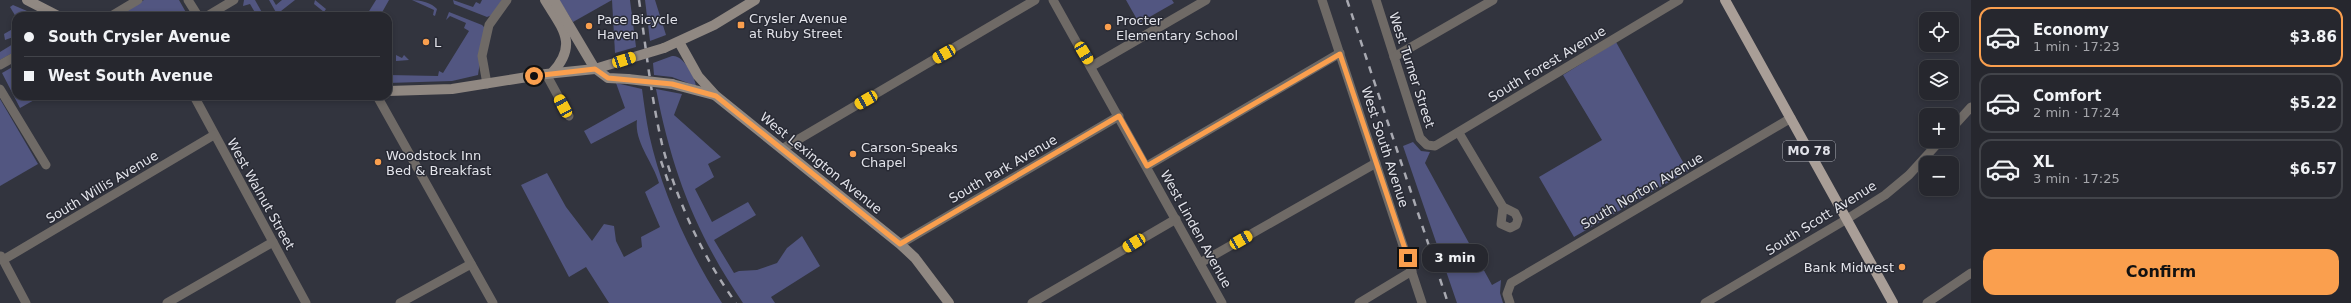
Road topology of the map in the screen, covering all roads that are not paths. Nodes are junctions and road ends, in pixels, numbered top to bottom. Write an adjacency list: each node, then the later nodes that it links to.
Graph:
1 (27, 0): 18 (street)
2 (138, 0): 19 (street)
3 (188, 0): 20 (street)
4 (234, 0): 21 (street)
5 (507, 0): 31 (street)
6 (545, 0): 22 (street)
7 (554, 0): 29 (street)
8 (755, 0): 17 (street)
9 (1035, 0): 46 (street)
10 (1053, 0): 28 (street, West Linden Avenue)
11 (1206, 0): 28 (street)
12 (1322, 0): 24 (street, West South Avenue)
13 (1376, 0): 25 (street, West Turner Street)
14 (1493, 0): 25 (street)
15 (1679, 0): 42 (street, South Forest Avenue)
16 (1725, 0): 40 (main road, MO 78)
17 (742, 3): 23 (street)
18 (50, 12)
19 (118, 12)
20 (196, 12)
21 (214, 12)
22 (566, 37): 29 (street); 30 (street)
23 (679, 42): 29 (street, bridge); 34 (street, West Lexington Avenue)
24 (1340, 54): 47 (street, West South Avenue); 49 (street)
25 (1394, 57): 44 (street, West Turner Street)
26 (12, 58): 27 (street)
27 (0, 66)
28 (1092, 66): 39 (street, West Linden Avenue)
29 (595, 69): 30 (street); 34 (street, bridge)
30 (549, 73): 31 (street); 38 (street)
31 (487, 84): 33 (street)
32 (0, 89): 48 (street)
33 (392, 91)
34 (716, 96): 46 (street, West Lexington Avenue)
35 (196, 100): 43 (street, West Walnut Street)
36 (379, 100): 57 (street)
37 (1971, 107): 41 (street)
38 (569, 116)
39 (1119, 116): 49 (street, West Linden Avenue); 54 (street, South Park Avenue)
40 (1791, 118): 52 (main road, MO 78); 70 (street, South Norton Avenue)
41 (1959, 120)
42 (1459, 133): 44 (street, South Forest Avenue); 50 (street)
43 (214, 135): 53 (street, West Walnut Street); 55 (street, South Willis Avenue)
44 (1427, 145)
45 (1934, 148): 52 (street, South Scott Avenue)
46 (782, 149): 54 (street, West Lexington Avenue)
47 (1376, 163): 56 (street); 58 (street, West South Avenue)
48 (46, 165)
49 (1147, 166): 51 (street, West Linden Avenue)
50 (1503, 207)
51 (1176, 219): 56 (street, West Linden Avenue); 66 (street)
52 (1848, 219): 71 (street, South Scott Avenue); 72 (main road, MO 78)
53 (273, 242): 61 (street); 62 (street, West Walnut Street)
54 (900, 244): 65 (street, West Lexington Avenue)
55 (1, 258): 60 (street)
56 (1200, 263): 67 (street, West Linden Avenue)
57 (471, 264): 63 (street); 64 (street)
58 (1412, 271): 68 (street); 69 (street, West South Avenue)
59 (1971, 273): 73 (street)
60 (26, 303)
61 (167, 303)
62 (306, 303)
63 (400, 303)
64 (493, 303)
65 (949, 303)
66 (1032, 303)
67 (1222, 303)
68 (1359, 303)
69 (1422, 303)
70 (1510, 303)
71 (1705, 303)
72 (1893, 303)
73 (1927, 303)

